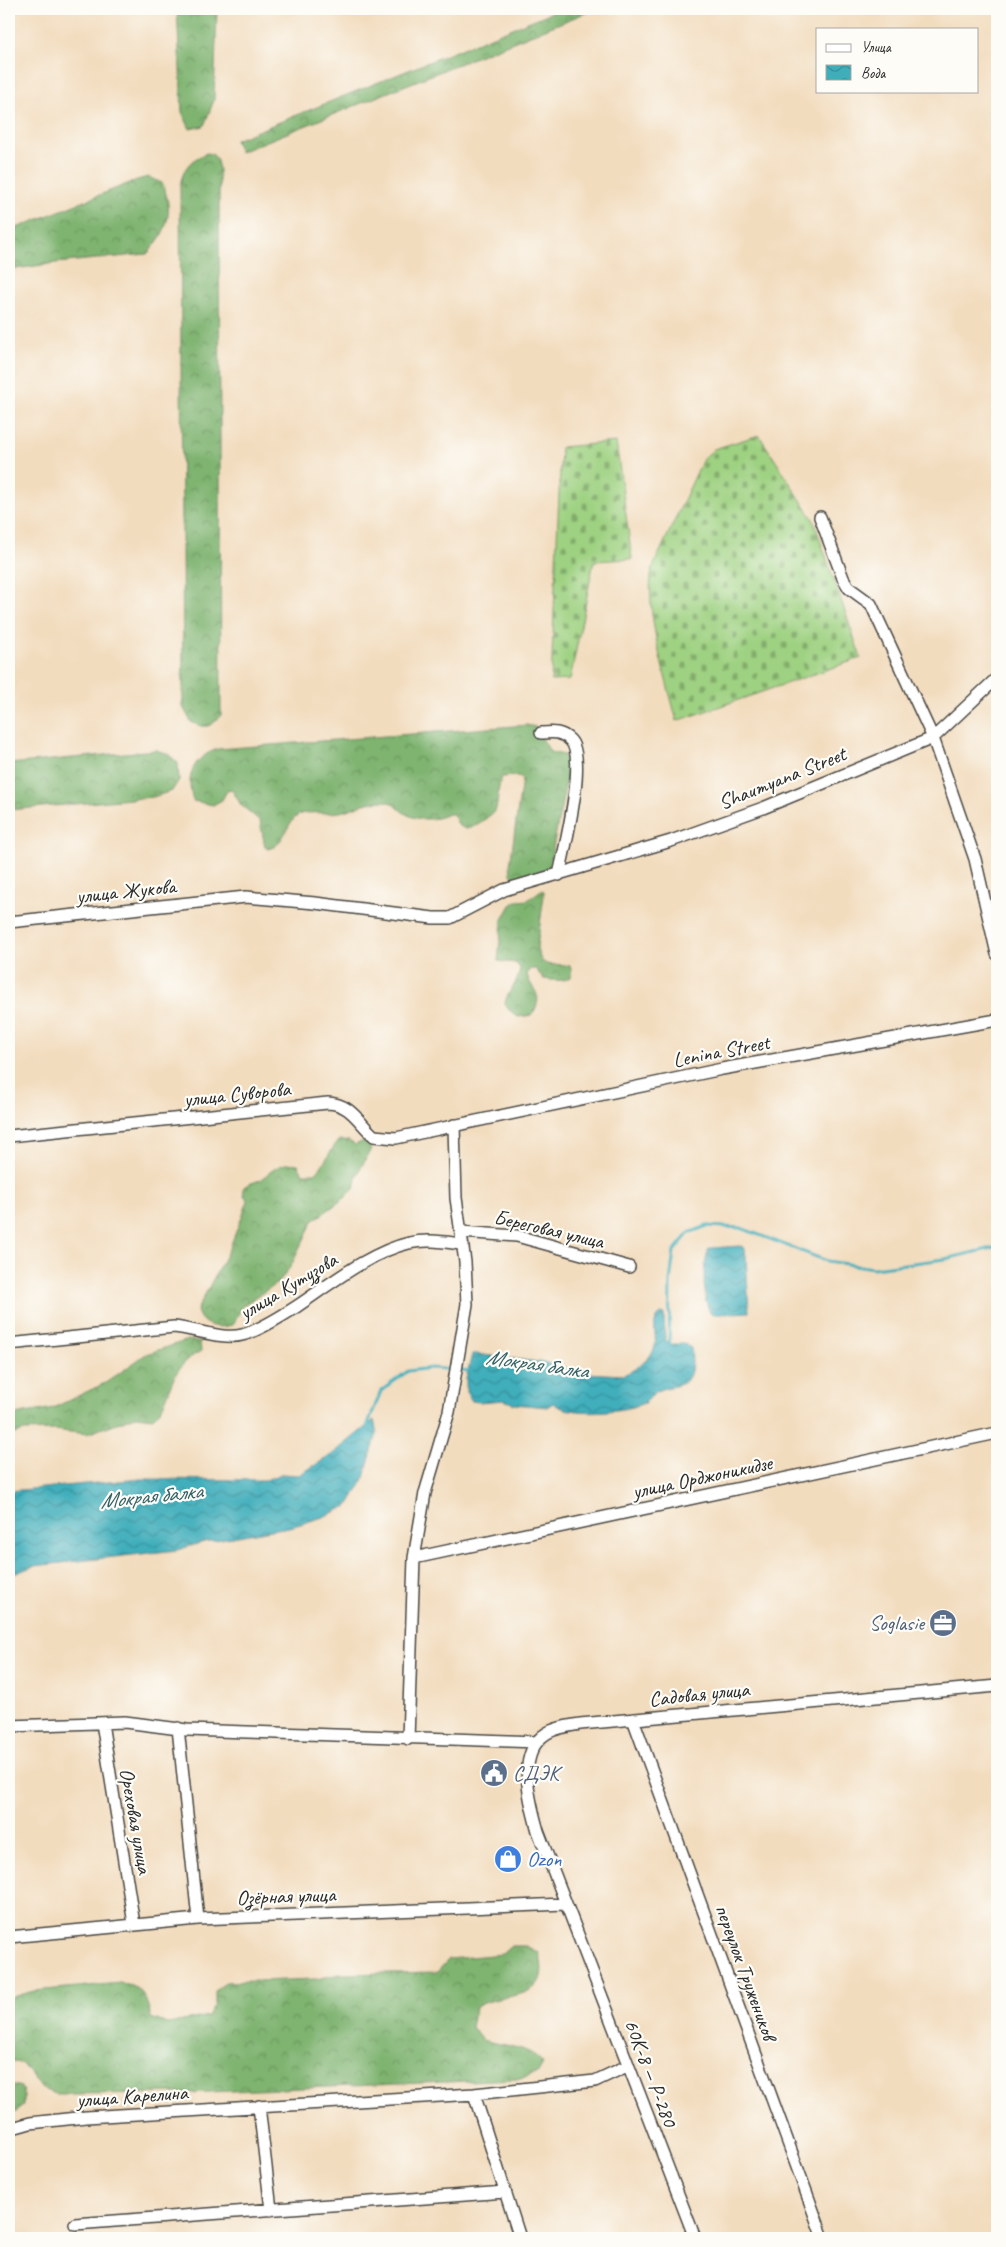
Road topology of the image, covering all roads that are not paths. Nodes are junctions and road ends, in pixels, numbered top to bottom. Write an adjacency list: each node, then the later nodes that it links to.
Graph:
1 (820, 517): 4 (street)
2 (997, 678): 4 (street, Shaumyana Street)
3 (541, 733): 5 (street)
4 (933, 738): 5 (street, Shaumyana Street); 8 (street)
5 (560, 875): 6 (street, Shaumyana Street)
6 (246, 898): 7 (street, улица Жукова)
7 (9, 922)
8 (997, 954)
9 (997, 1020): 10 (street, Lenina Street)
10 (454, 1125): 11 (street, улица Суворова); 12 (street)
11 (9, 1136)
12 (461, 1238): 13 (street, Береговая улица); 14 (street, улица Кутузова); 16 (street)
13 (629, 1267)
14 (9, 1344)
15 (997, 1433): 16 (street, улица Орджоникидзе)
16 (414, 1558): 22 (street)
17 (997, 1686): 18 (street, Садовая улица)
18 (634, 1719): 23 (street, Садовая улица); 37 (street, переулок Тружеников)
19 (102, 1723): 20 (street); 21 (street); 26 (street, Ореховая улица)
20 (9, 1726)
21 (178, 1728): 22 (street); 25 (street)
22 (408, 1739): 23 (street)
23 (537, 1742): 24 (street, 60К-8 — Р-280)
24 (565, 1904): 25 (street, Озёрная улица); 28 (street, 60К-8 — Р-280)
25 (198, 1919): 26 (street, Озёрная улица)
26 (134, 1924): 27 (street, Озёрная улица)
27 (9, 1937)
28 (627, 2066): 29 (street, улица Карелина); 36 (street, 60К-8 — Р-280)
29 (474, 2094): 30 (street, улица Карелина); 32 (street)
30 (259, 2106): 31 (street, улица Карелина); 33 (street)
31 (9, 2129)
32 (505, 2192): 33 (street); 35 (street)
33 (271, 2210): 34 (street)
34 (75, 2224)
35 (520, 2238)
36 (695, 2238)
37 (823, 2238)

